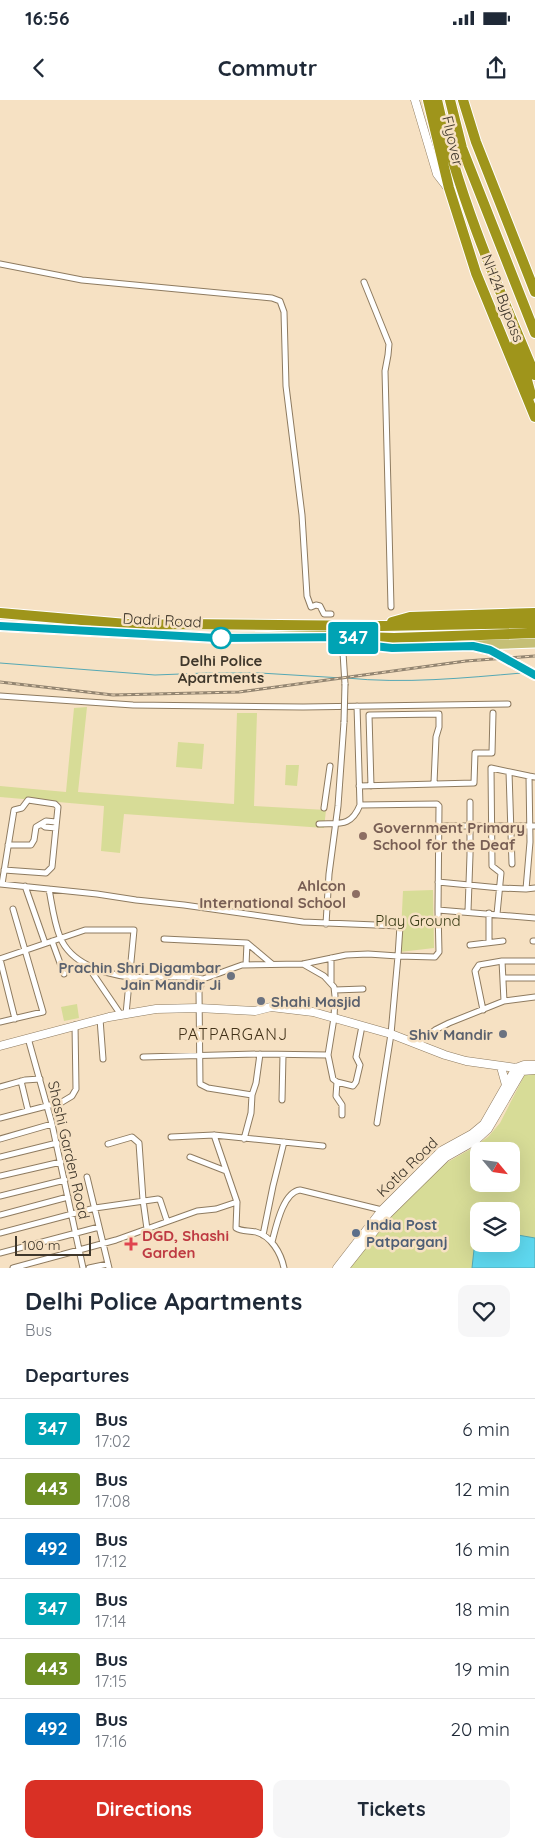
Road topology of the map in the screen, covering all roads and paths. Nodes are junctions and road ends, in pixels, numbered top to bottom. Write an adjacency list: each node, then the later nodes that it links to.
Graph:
1 (415, 100): 8 (street)
2 (428, 100): 8 (highway, Flyover)
3 (437, 100): 12 (highway)
4 (450, 100): 13 (highway)
5 (463, 100): 7 (highway, Flyover)
6 (469, 100): 7 (street)
7 (476, 142): 11 (highway, NH24 Bypass)
8 (449, 188): 15 (highway, NH24 Bypass)
9 (0, 264): 20 (street)
10 (364, 282): 16 (street)
11 (535, 292)
12 (505, 302): 14 (highway); 15 (highway)
13 (535, 333)
14 (535, 375)
15 (535, 416)
16 (391, 607)
17 (0, 608): 21 (highway)
18 (535, 612): 24 (highway)
19 (0, 613): 21 (highway)
20 (331, 614)
21 (57, 618): 24 (highway, Dadri Road)
22 (535, 623): 24 (highway, Dadri Road)
23 (0, 626): 26 (highway, Dadri Road)
24 (381, 626)
25 (535, 632): 26 (highway, Dadri Road)
26 (347, 637): 28 (main road); 46 (street, bridge)
27 (535, 643): 28 (main road)
28 (473, 646): 29 (highway)
29 (535, 675)
30 (0, 696): 32 (street)
31 (508, 704): 33 (street)
32 (357, 706): 33 (street); 40 (street)
33 (369, 706): 35 (street)
34 (493, 713): 39 (street)
35 (369, 715): 39 (street); 41 (street)
36 (330, 766): 44 (street)
37 (509, 772): 38 (street); 50 (street); 51 (street)
38 (532, 776): 52 (street)
39 (434, 783): 41 (street)
40 (359, 786): 41 (street); 43 (street)
41 (371, 786)
42 (470, 802): 49 (street)
43 (360, 805): 46 (street); 48 (street)
44 (324, 808)
45 (319, 824): 46 (street)
46 (336, 824): 70 (street)
47 (56, 825): 53 (street); 53 (street); 55 (street)
48 (439, 826): 49 (street); 56 (street)
49 (470, 826): 50 (street); 58 (street)
50 (492, 826): 51 (street); 60 (street)
51 (512, 826): 52 (street); 54 (street)
52 (532, 826): 63 (street)
53 (8, 845): 55 (street)
54 (512, 864)
55 (4, 870): 57 (street)
56 (438, 882): 58 (street); 65 (street)
57 (4, 884): 59 (street)
58 (470, 885): 60 (street); 66 (street)
59 (25, 886): 62 (street); 76 (street)
60 (500, 888): 63 (street); 68 (street)
61 (535, 888): 63 (street)
62 (49, 889): 70 (street); 71 (street)
63 (526, 889)
64 (13, 908): 79 (street)
65 (438, 910): 66 (street); 80 (street)
66 (468, 911): 67 (street)
67 (489, 913): 68 (street); 75 (street)
68 (497, 914): 69 (street)
69 (535, 918)
70 (326, 924): 80 (street)
71 (60, 938): 73 (street); 87 (street); 90 (street)
72 (164, 939): 77 (street)
73 (52, 941): 76 (street); 89 (street)
74 (503, 941): 75 (street)
75 (489, 942): 78 (street)
76 (45, 943): 79 (street)
77 (247, 943): 85 (street); 88 (street)
78 (470, 945)
79 (26, 950): 82 (street); 103 (street)
80 (398, 956): 81 (street); 108 (street)
81 (331, 958): 86 (street); 94 (street)
82 (0, 959): 103 (street)
83 (535, 960): 84 (street)
84 (502, 961): 91 (street); 100 (street)
85 (273, 964): 86 (street); 88 (street)
86 (302, 964): 94 (street)
87 (87, 965): 90 (street); 101 (street)
88 (246, 965): 93 (street)
89 (64, 974)
90 (130, 977): 93 (street); 101 (street)
91 (503, 978): 92 (street); 98 (street)
92 (535, 978)
93 (202, 979): 99 (street)
94 (331, 982): 96 (street)
95 (363, 989): 96 (street)
96 (335, 990): 102 (street)
97 (535, 997): 98 (street)
98 (504, 1001): 100 (street)
99 (198, 1008): 101 (street); 102 (street); 114 (street)
100 (483, 1010): 110 (street)
101 (124, 1015): 104 (street)
102 (334, 1018): 107 (street); 115 (street)
103 (15, 1019): 105 (street)
104 (100, 1019): 106 (street); 117 (street)
105 (0, 1022)
106 (74, 1025): 109 (street); 129 (street)
107 (362, 1026): 108 (street); 124 (street)
108 (391, 1034): 110 (street); 133 (street)
109 (28, 1038): 111 (street); 122 (street, Shashi Garden Road)
110 (419, 1044): 119 (street)
111 (0, 1046)
112 (260, 1054): 113 (street); 114 (street); 127 (street)
113 (283, 1054): 115 (street); 128 (street)
114 (200, 1056): 116 (street); 127 (street)
115 (328, 1056): 124 (street)
116 (143, 1057)
117 (103, 1058)
118 (535, 1065): 120 (street)
119 (501, 1067): 120 (street); 125 (street)
120 (519, 1069): 121 (street); 125 (street, Kotla Road); 174 (street, Kotla Road)
121 (535, 1070)
122 (40, 1078): 123 (street); 129 (street, Shashi Garden Road)
123 (21, 1081): 126 (street); 130 (street)
124 (337, 1082): 131 (street)
125 (506, 1085): 155 (street, Kotla Road)
126 (0, 1087)
127 (252, 1095): 137 (street)
128 (282, 1100)
129 (46, 1105): 130 (street); 134 (street, Shashi Garden Road)
130 (28, 1110): 132 (street)
131 (342, 1115)
132 (0, 1118)
133 (377, 1123)
134 (52, 1124): 138 (street); 140 (street, Shashi Garden Road)
135 (214, 1135): 136 (street); 137 (street); 146 (street)
136 (172, 1137)
137 (244, 1138): 139 (street)
138 (0, 1139)
139 (284, 1142): 142 (street); 163 (street)
140 (57, 1143): 143 (street); 145 (street, Shashi Garden Road)
141 (108, 1144): 152 (street)
142 (323, 1146)
143 (0, 1157)
144 (190, 1157): 146 (street)
145 (61, 1162): 147 (street); 149 (street, Shashi Garden Road)
146 (226, 1171): 153 (street)
147 (0, 1176)
148 (87, 1177): 154 (street)
149 (65, 1180): 150 (street); 151 (street, Shashi Garden Road)
150 (0, 1196)
151 (68, 1198): 156 (street); 157 (street, Shashi Garden Road)
152 (143, 1200): 154 (street); 158 (street); 160 (street)
153 (237, 1202): 158 (street); 163 (street)
154 (95, 1208): 157 (street); 159 (street)
155 (382, 1210): 164 (street); 173 (street, Kotla Road)
156 (0, 1215)
157 (71, 1216): 161 (street); 162 (street, Shashi Garden Road)
158 (167, 1221): 160 (street)
159 (99, 1227): 162 (street); 165 (street)
160 (147, 1229): 165 (street)
161 (0, 1233)
162 (75, 1233): 166 (street, Shashi Garden Road); 167 (street)
163 (263, 1235): 164 (street)
164 (272, 1242): 172 (street)
165 (103, 1243): 166 (street); 168 (street)
166 (79, 1249): 169 (street); 170 (street, Shashi Garden Road)
167 (0, 1253)
168 (109, 1266): 171 (street)
169 (13, 1268)
170 (83, 1268)
171 (89, 1268)
172 (284, 1268)
173 (337, 1268)
174 (345, 1268)

